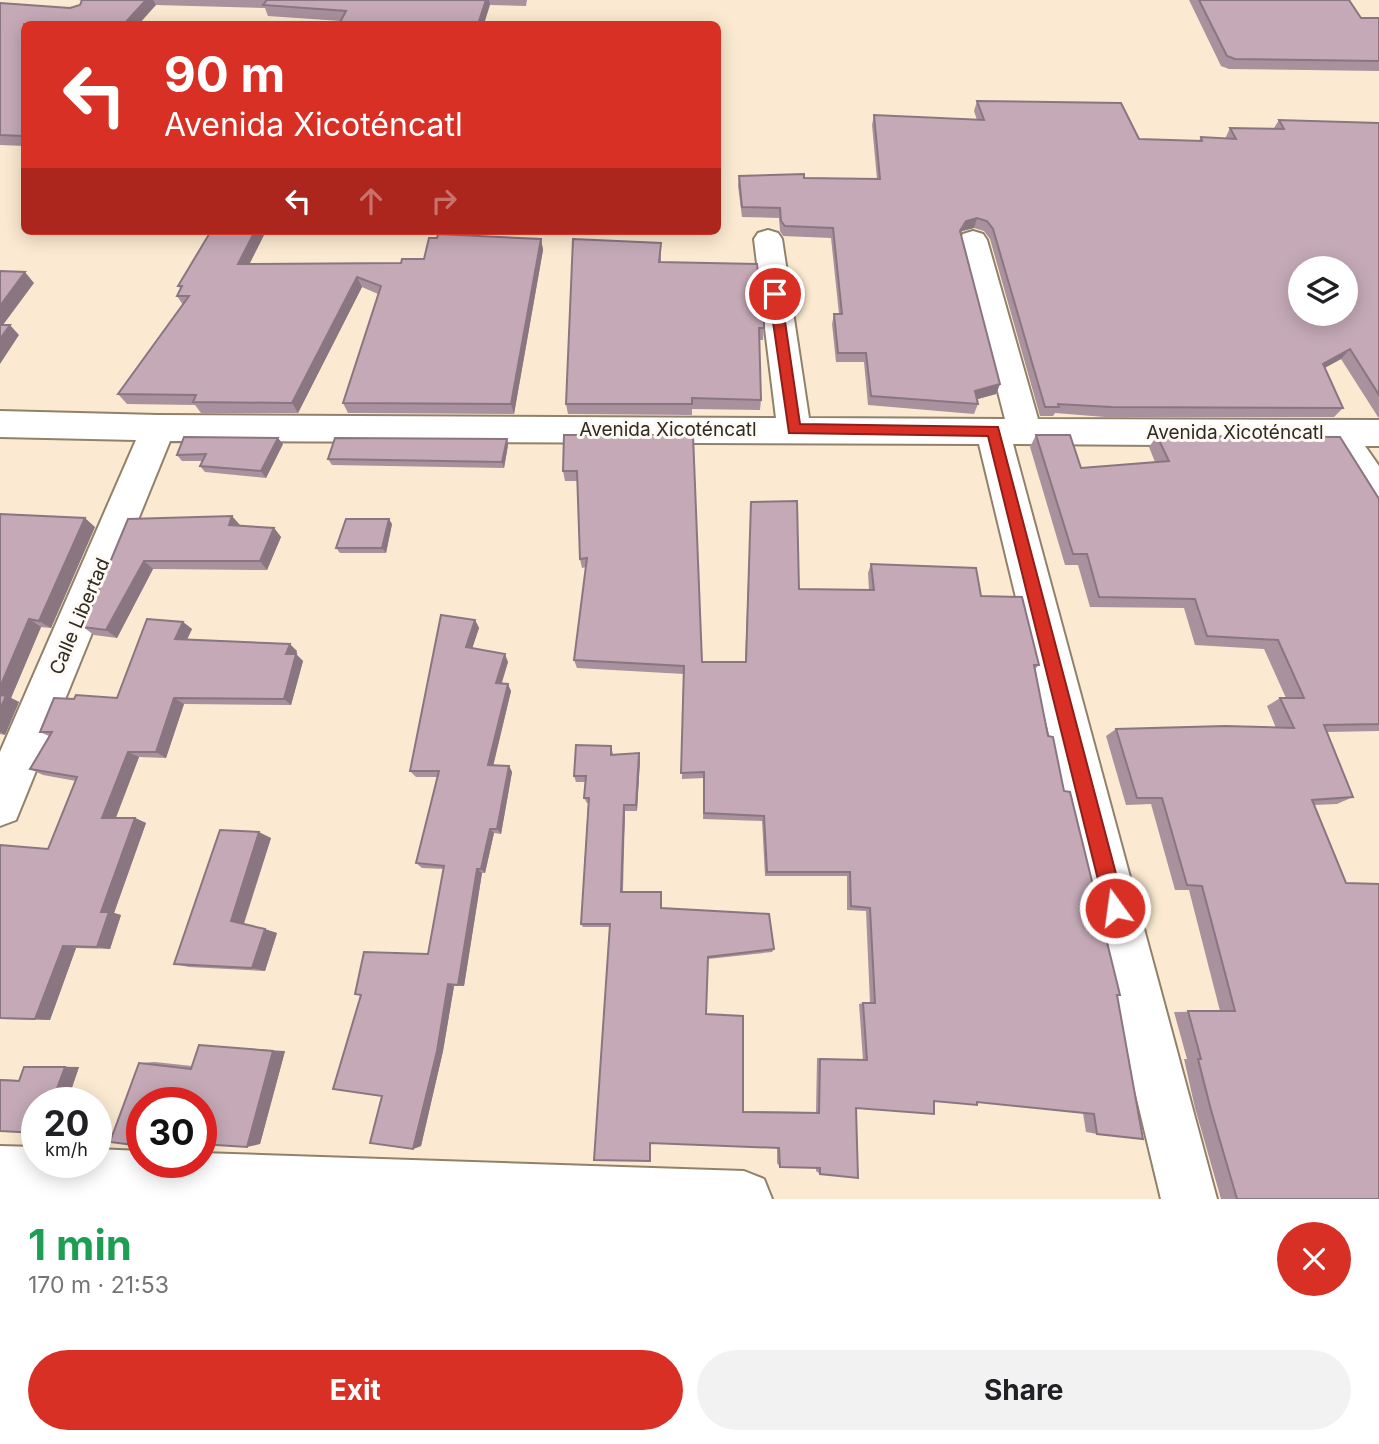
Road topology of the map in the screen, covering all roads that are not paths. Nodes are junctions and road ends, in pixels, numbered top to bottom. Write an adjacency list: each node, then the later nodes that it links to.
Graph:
1 (768, 239): 5 (street)
2 (973, 240): 6 (street)
3 (0, 424): 4 (street, Avenida Xicoténcatl)
4 (158, 428): 5 (street, Avenida Xicoténcatl); 10 (street, Calle Libertad)
5 (794, 430): 6 (street, Avenida Xicoténcatl)
6 (1009, 431): 7 (street, Avenida Xicoténcatl); 13 (street)
7 (1338, 432): 8 (street, Avenida Xicoténcatl); 9 (street)
8 (1379, 433)
9 (1379, 495)
10 (0, 804)
11 (0, 1173): 12 (street)
12 (744, 1199)
13 (1189, 1199)

